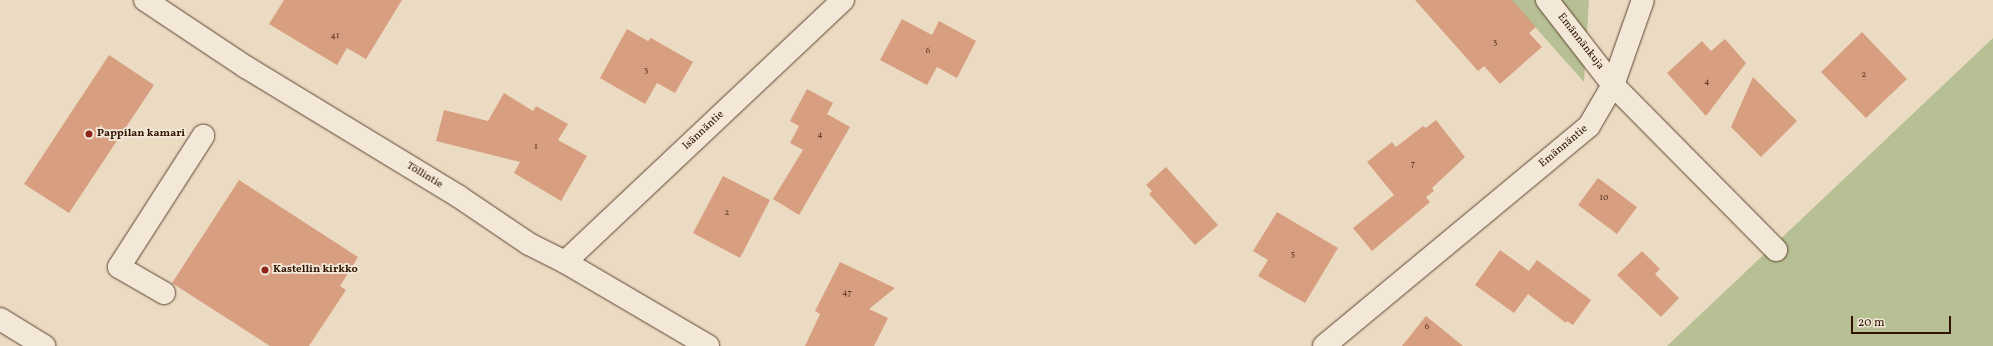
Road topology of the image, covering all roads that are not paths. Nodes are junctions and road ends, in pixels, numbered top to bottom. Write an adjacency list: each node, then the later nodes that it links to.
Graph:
1 (145, 0): 8 (street, Töllintie)
2 (843, 0): 8 (street, Isännäntie)
3 (1547, 0): 5 (street, Emännänkuja)
4 (1644, 0): 5 (street, Emännäntie)
5 (1613, 85): 7 (street); 13 (street, Emännäntie)
6 (203, 136): 9 (street)
7 (1776, 250)
8 (565, 262): 12 (street, Töllintie)
9 (164, 293)
10 (0, 319): 11 (street)
11 (44, 346)
12 (708, 346)
13 (1324, 346)

